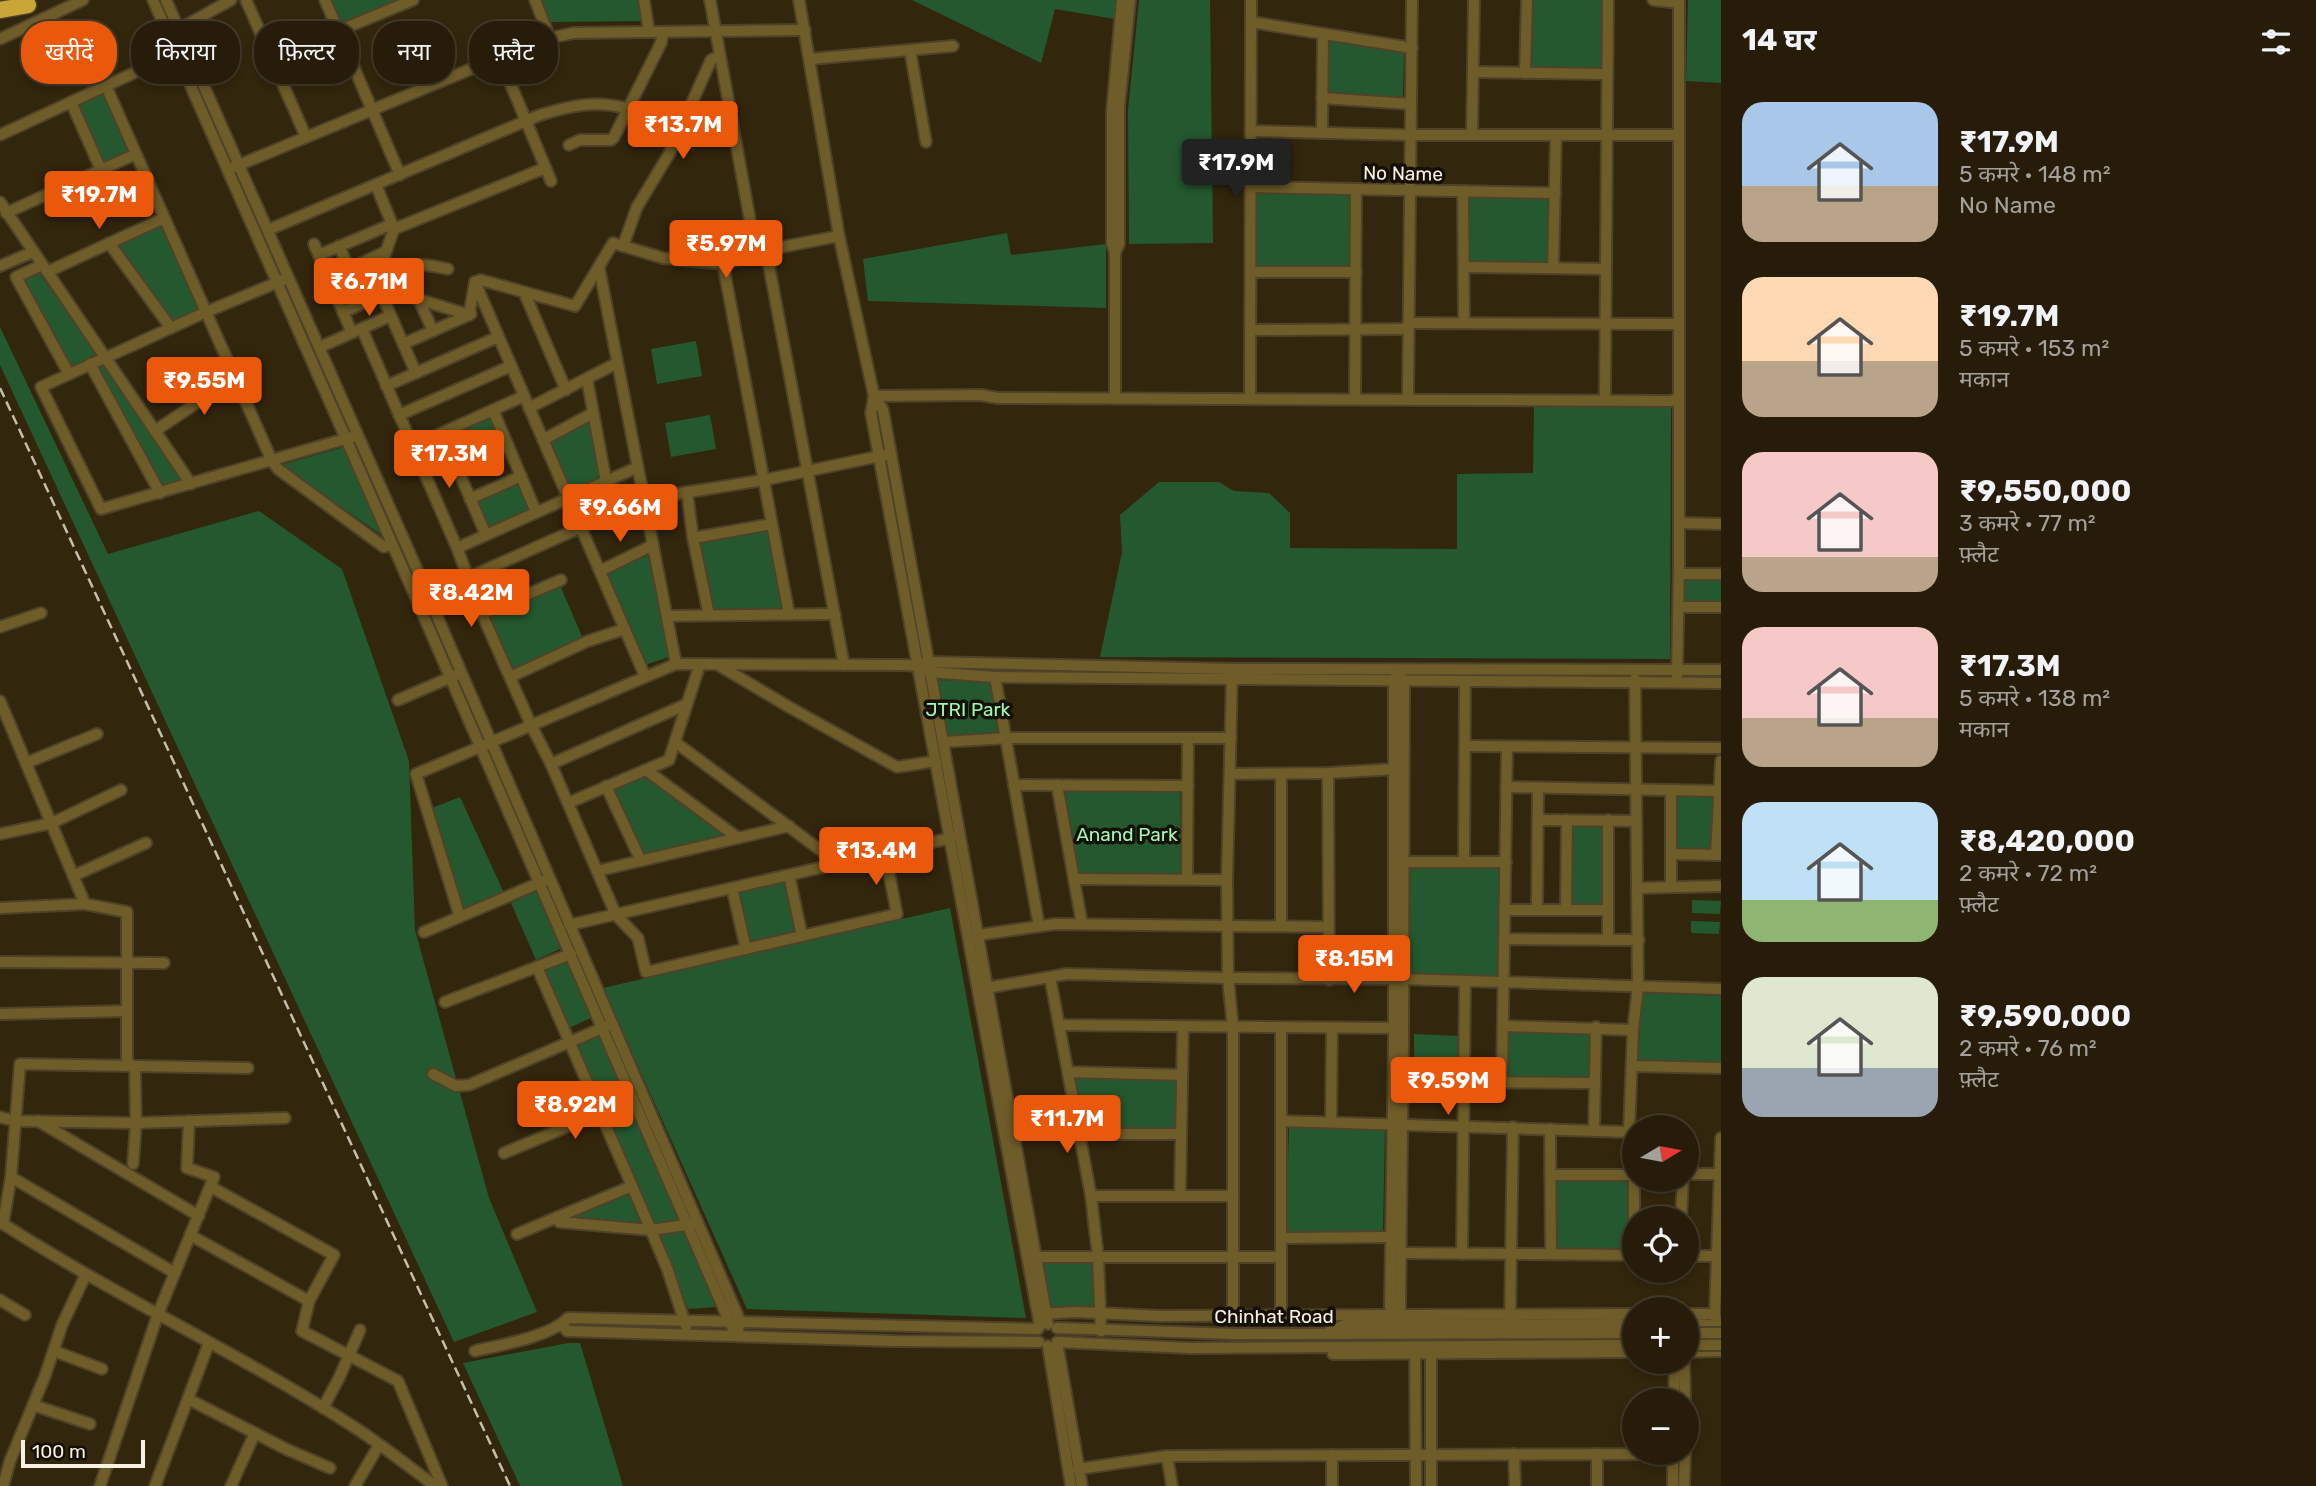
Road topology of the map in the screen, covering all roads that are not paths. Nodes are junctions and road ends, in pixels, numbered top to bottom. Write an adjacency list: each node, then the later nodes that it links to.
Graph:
1 (83, 0): 37 (street)
2 (153, 0): 24 (street)
3 (166, 0): 25 (street)
4 (231, 0): 26 (street)
5 (246, 0): 67 (street)
6 (325, 0): 27 (street)
7 (413, 0): 29 (street)
8 (535, 0): 28 (street)
9 (644, 0): 32 (street)
10 (710, 0): 34 (street)
11 (799, 0): 31 (street)
12 (1122, 0): 93 (street)
13 (1130, 0): 93 (street)
14 (1251, 0): 30 (street)
15 (1412, 0): 39 (street)
16 (1474, 0): 44 (street)
17 (1527, 0): 45 (street)
18 (1608, 0): 47 (street)
19 (1653, 0): 20 (street)
20 (1679, 1): 66 (street)
21 (27, 2): 22 (highway); 23 (street)
22 (0, 8)
23 (0, 18)
24 (163, 21)
25 (175, 21)
26 (193, 21)
27 (334, 21)
28 (543, 21)
29 (359, 22)
30 (1251, 22): 35 (street); 59 (street)
31 (805, 30): 34 (street); 42 (street)
32 (649, 32): 33 (street); 36 (street)
33 (663, 32): 34 (street); 56 (street)
34 (716, 32): 41 (street)
35 (1323, 34): 39 (street); 53 (street)
36 (558, 36)
37 (0, 39)
38 (953, 46): 40 (street)
39 (1412, 48): 55 (street)
40 (910, 50): 42 (street); 68 (street)
41 (720, 56): 89 (street); 90 (street)
42 (810, 60): 86 (street)
43 (469, 70): 57 (street)
44 (1473, 72): 45 (street); 63 (street)
45 (1525, 73): 47 (street)
46 (131, 74): 52 (street)
47 (1607, 74): 65 (street)
48 (359, 80): 57 (street)
49 (192, 84): 71 (street)
50 (201, 84): 71 (street)
51 (510, 84): 58 (street)
52 (106, 86): 54 (street); 70 (street)
53 (1322, 98): 55 (street); 60 (street)
54 (71, 102): 61 (street); 73 (street)
55 (1411, 104): 62 (street)
56 (629, 108): 58 (street); 69 (street)
57 (372, 110): 67 (street); 74 (street)
58 (526, 121): 72 (street); 74 (street)
59 (1251, 131): 60 (street); 77 (street)
60 (1322, 133): 62 (street)
61 (0, 135)
62 (1410, 135): 63 (street); 79 (street)
63 (1472, 135): 64 (street)
64 (1556, 135): 65 (street); 81 (street)
65 (1606, 135): 66 (street); 102 (street)
66 (1677, 135): 119 (street)
67 (306, 137): 71 (street)
68 (926, 142)
69 (569, 145)
70 (136, 154): 73 (street); 83 (street)
71 (234, 167): 85 (street); 106 (street)
72 (545, 168): 75 (street); 84 (street)
73 (101, 170): 82 (street)
74 (400, 174): 76 (street)
75 (551, 181)
76 (376, 185): 84 (street); 85 (street)
77 (1251, 187): 78 (street, No Name); 103 (street)
78 (1356, 189): 79 (street, No Name); 104 (street)
79 (1410, 190): 80 (street, No Name); 120 (street)
80 (1464, 191): 81 (street, No Name); 97 (street)
81 (1555, 193): 99 (street)
82 (3, 207): 91 (street)
83 (164, 218): 87 (street); 113 (street)
84 (393, 227): 88 (street); 92 (street)
85 (268, 230): 105 (street)
86 (839, 236): 90 (street); 143 (street)
87 (109, 243): 98 (street); 121 (street)
88 (339, 246): 100 (street); 114 (street)
89 (623, 246): 94 (street); 96 (street)
90 (761, 251): 94 (street); 162 (street)
91 (33, 253): 95 (street); 98 (street)
92 (386, 253): 100 (street); 108 (street)
93 (1115, 253): 141 (street)
94 (723, 264): 164 (street)
95 (0, 266)
96 (598, 267): 109 (street); 130 (street)
97 (1464, 267): 99 (street); 117 (street)
98 (44, 268): 129 (street); 134 (street)
99 (1553, 268): 102 (street)
100 (349, 269): 111 (street)
101 (448, 269): 108 (street)
102 (1606, 269): 118 (street)
103 (1251, 272): 104 (street); 122 (street)
104 (1356, 272): 123 (street)
105 (289, 278): 106 (street); 128 (street)
106 (278, 282): 113 (street); 154 (street)
107 (475, 282): 109 (street); 112 (street); 115 (street)
108 (380, 290): 110 (street); 111 (street); 116 (street)
109 (524, 292): 138 (street)
110 (419, 300): 115 (street); 125 (street)
111 (364, 303): 114 (street)
112 (486, 308): 115 (street); 126 (street)
113 (206, 312): 121 (street); 135 (street)
114 (343, 312): 124 (street)
115 (469, 315): 125 (street)
116 (390, 316): 124 (street); 127 (street)
117 (1464, 323): 118 (street); 120 (street)
118 (1606, 324): 119 (street); 140 (street)
119 (1679, 324): 146 (street)
120 (1408, 326): 123 (street); 139 (street)
121 (171, 328): 129 (street)
122 (1251, 330): 123 (street); 144 (street)
123 (1356, 330): 145 (street)
124 (357, 331): 128 (street); 137 (street)
125 (433, 331): 127 (street)
126 (498, 337): 132 (street); 133 (street)
127 (403, 344): 133 (street)
128 (320, 347): 153 (street)
129 (105, 358): 131 (street); 151 (street)
130 (617, 363): 136 (street); 161 (street)
131 (90, 365): 134 (street); 168 (street)
132 (511, 366): 142 (street); 150 (street)
133 (416, 373): 137 (street)
134 (69, 374): 168 (street)
135 (235, 377): 151 (street); 159 (street)
136 (587, 379): 138 (street); 149 (street)
137 (386, 386): 150 (street)
138 (566, 390): 147 (street)
139 (1408, 393): 140 (street); 145 (street)
140 (1605, 394): 146 (street)
141 (1115, 395): 143 (street); 144 (street)
142 (524, 396): 147 (street); 148 (street)
143 (874, 396): 158 (street)
144 (1250, 396): 145 (street)
145 (1355, 396): 146 (street)
146 (1679, 398): 173 (street)
147 (529, 408): 155 (street)
148 (493, 410): 152 (street); 156 (street)
149 (593, 413): 155 (street); 165 (street)
150 (399, 415): 157 (street)
151 (155, 431): 166 (street)
152 (442, 433): 157 (street); 160 (street)
153 (358, 435): 154 (street); 187 (street)
154 (346, 439): 159 (street); 179 (street)
155 (543, 440): 169 (street)
156 (508, 445): 160 (street); 163 (street)
157 (413, 446): 181 (street)
158 (885, 455): 162 (street); 203 (street)
159 (272, 461): 166 (street); 179 (street)
160 (456, 467): 170 (street)
161 (638, 467): 165 (street); 171 (street)
162 (808, 471): 164 (street); 194 (street)
163 (521, 476): 170 (street); 172 (street)
164 (764, 480): 167 (street); 174 (street)
165 (606, 481): 169 (street)
166 (191, 484): 168 (street)
167 (687, 492): 171 (street); 178 (street)
168 (160, 493)
169 (568, 498): 172 (street); 176 (street)
170 (470, 499): 177 (street)
171 (645, 499): 176 (street); 180 (street)
172 (536, 512): 177 (street)
173 (1679, 523): 175 (street); 183 (street)
174 (772, 524): 178 (street); 193 (street)
175 (1721, 524)
176 (581, 527): 182 (street); 185 (street)
177 (486, 535): 181 (street)
178 (693, 538): 195 (street)
179 (392, 544): 188 (street)
180 (653, 545): 182 (street); 196 (street)
181 (457, 548): 185 (street)
182 (600, 571): 198 (street)
183 (1679, 574): 184 (street); 189 (street)
184 (1721, 574)
185 (467, 578): 187 (street); 192 (street)
186 (561, 580): 192 (street)
187 (430, 599): 188 (street); 208 (street)
188 (418, 604): 211 (street)
189 (1679, 607): 190 (street); 206 (street)
190 (1721, 607)
191 (41, 613): 197 (street)
192 (482, 614): 212 (street)
193 (789, 614): 194 (street); 195 (street)
194 (835, 614): 202 (street)
195 (709, 615): 196 (street)
196 (667, 616): 199 (street)
197 (0, 627)
198 (625, 629): 210 (street); 212 (street)
199 (676, 664): 200 (street); 210 (street)
200 (700, 664): 201 (street); 221 (street)
201 (718, 665): 202 (street); 234 (street)
202 (844, 665): 203 (street)
203 (925, 667): 209 (street); 213 (street); 228 (street); 234 (street)
204 (1398, 669): 205 (street); 209 (street); 214 (street)
205 (1635, 669): 206 (street); 216 (street)
206 (1678, 669): 207 (street); 217 (street)
207 (1721, 670)
208 (461, 672): 211 (street); 229 (street)
209 (1232, 675): 213 (street); 214 (street); 226 (street)
210 (645, 676): 222 (street)
211 (450, 677): 219 (street); 229 (street)
212 (510, 677): 222 (street)
213 (995, 677): 224 (street)
214 (1399, 681): 215 (street); 238 (street); 268 (street)
215 (1465, 681): 216 (street); 230 (street)
216 (1635, 683): 217 (street); 232 (street)
217 (1675, 683): 218 (street)
218 (1721, 683)
219 (398, 700)
220 (0, 701): 236 (street)
221 (687, 704): 227 (street); 237 (street)
222 (531, 724): 229 (street); 237 (street)
223 (97, 734): 236 (street)
224 (1007, 738): 225 (street); 228 (street); 243 (street)
225 (1188, 738): 226 (street); 246 (street)
226 (1231, 738): 242 (street)
227 (675, 742): 239 (street); 259 (street)
228 (943, 742): 299 (street)
229 (486, 744): 278 (street); 290 (street)
230 (1465, 746): 231 (street); 269 (street)
231 (1507, 747): 232 (street); 247 (street)
232 (1636, 748): 233 (street); 250 (street)
233 (1721, 748)
234 (936, 761): 262 (street)
235 (1721, 761): 252 (street)
236 (26, 763): 257 (street)
237 (551, 764): 253 (street)
238 (1394, 769): 240 (street); 300 (street)
239 (646, 770): 245 (street); 261 (street)
240 (1328, 773): 241 (street); 297 (street)
241 (1281, 774): 242 (street); 296 (street)
242 (1230, 775): 277 (street)
243 (1014, 785): 244 (street); 294 (street)
244 (1057, 785): 246 (street); 275 (street)
245 (607, 786): 253 (street); 267 (street)
246 (1188, 786): 276 (street)
247 (1506, 787): 248 (street); 270 (street)
248 (1538, 788): 250 (street); 254 (street)
249 (121, 790): 257 (street)
250 (1636, 790): 251 (street); 258 (street)
251 (1671, 790): 252 (street); 265 (street)
252 (1720, 791): 266 (street)
253 (568, 803): 272 (street)
254 (1538, 820): 255 (street); 286 (street)
255 (1567, 820): 256 (street); 287 (street)
256 (1608, 820): 258 (street); 288 (street)
257 (51, 821): 260 (street); 274 (street)
258 (1636, 821): 282 (street)
259 (789, 826): 261 (street); 271 (street)
260 (0, 834)
261 (738, 838): 267 (street)
262 (951, 838): 264 (street); 412 (street)
263 (146, 843): 274 (street)
264 (885, 853): 271 (street); 301 (street)
265 (1671, 855): 266 (street); 280 (street)
266 (1718, 855)
267 (641, 861): 272 (street)
268 (1404, 862): 269 (street); 291 (street)
269 (1464, 862): 270 (street)
270 (1506, 862): 285 (street)
271 (839, 864): 273 (street)
272 (597, 871): 289 (street)
273 (789, 875): 281 (street); 301 (street)
274 (73, 876): 283 (street)
275 (1074, 879): 276 (street); 292 (street)
276 (1187, 879): 277 (street)
277 (1227, 880): 295 (street)
278 (545, 881): 290 (street); 293 (street); 306 (street)
279 (1721, 886): 280 (street)
280 (1671, 887): 282 (street)
281 (732, 888): 289 (street); 305 (street)
282 (1639, 888): 304 (street)
283 (85, 904): 284 (street); 308 (street)
284 (0, 908)
285 (1505, 910): 286 (street); 302 (street)
286 (1536, 910): 287 (street)
287 (1566, 910): 288 (street)
288 (1608, 910): 303 (street)
289 (616, 915): 293 (street); 305 (street)
290 (460, 917): 298 (street)
291 (1404, 919): 300 (street); 314 (street)
292 (1082, 924): 294 (street); 295 (street)
293 (569, 925): 324 (street)
294 (1039, 926): 299 (street)
295 (1228, 926): 296 (street); 312 (street)
296 (1281, 926): 297 (street)
297 (1328, 927): 313 (street)
298 (424, 932)
299 (978, 935): 318 (street)
300 (1393, 935): 314 (street)
301 (802, 936): 305 (street)
302 (1505, 939): 303 (street); 316 (street)
303 (1608, 940): 304 (street)
304 (1639, 940): 317 (street)
305 (746, 949)
306 (570, 954): 310 (street); 324 (street)
307 (0, 962): 308 (street)
308 (127, 963): 309 (street); 321 (street)
309 (164, 963)
310 (537, 967): 320 (street); 333 (street)
311 (1050, 977): 312 (street); 318 (street); 323 (street)
312 (1228, 978): 313 (street); 328 (street)
313 (1329, 979): 314 (street)
314 (1398, 979): 315 (street); 331 (street); 355 (street)
315 (1465, 981): 316 (street); 341 (street)
316 (1504, 982): 317 (street); 325 (street)
317 (1638, 987): 319 (street); 332 (street)
318 (986, 988): 393 (street)
319 (1721, 989)
320 (445, 1002)
321 (127, 1011): 322 (street); 335 (street)
322 (0, 1014)
323 (1059, 1025): 326 (street); 338 (street)
324 (607, 1026): 333 (street); 344 (street); 379 (street)
325 (1503, 1026): 327 (street); 342 (street)
326 (1183, 1027): 328 (street); 340 (street)
327 (1596, 1027): 332 (street); 343 (street)
328 (1233, 1028): 329 (street); 375 (street)
329 (1282, 1028): 330 (street); 352 (street)
330 (1332, 1028): 331 (street); 353 (street)
331 (1394, 1028): 355 (street)
332 (1633, 1030): 334 (street)
333 (570, 1042): 339 (street); 345 (street)
334 (1632, 1066): 337 (street); 346 (street)
335 (132, 1067): 336 (street); 349 (street); 354 (street)
336 (248, 1068)
337 (1721, 1068)
338 (1068, 1072): 340 (street); 361 (street)
339 (433, 1074)
340 (1182, 1075): 362 (street)
341 (1464, 1082): 342 (street); 356 (street)
342 (1503, 1082): 343 (street)
343 (1595, 1083): 359 (street)
344 (633, 1099): 345 (street); 379 (street)
345 (602, 1112): 364 (street); 371 (street)
346 (1630, 1115)
347 (0, 1117): 349 (street)
348 (285, 1118): 351 (street)
349 (15, 1121): 350 (street); 370 (street)
350 (38, 1121): 354 (street); 376 (street)
351 (189, 1121): 354 (street); 372 (street)
352 (1281, 1121): 353 (street); 384 (street)
353 (1331, 1122): 355 (street)
354 (136, 1123): 365 (street)
355 (1397, 1124): 356 (street); 383 (street); 385 (street)
356 (1463, 1126): 357 (street); 386 (street)
357 (1513, 1127): 358 (street); 387 (street)
358 (1550, 1129): 359 (street); 368 (street)
359 (1594, 1129): 360 (street)
360 (1622, 1131)
361 (1079, 1134): 362 (street); 373 (street)
362 (1181, 1135): 374 (street)
363 (1721, 1138): 367 (street)
364 (504, 1153)
365 (133, 1164)
366 (1699, 1174): 367 (street)
367 (1720, 1174): 392 (street)
368 (1550, 1175): 369 (street); 388 (street)
369 (1622, 1175)
370 (11, 1177): 378 (street); 396 (street)
371 (632, 1186): 377 (street); 380 (street)
372 (211, 1187): 376 (street); 399 (street)
373 (1091, 1196): 374 (street); 394 (street)
374 (1180, 1196): 375 (street)
375 (1233, 1196): 395 (street)
376 (199, 1216): 382 (street)
377 (556, 1217): 380 (street); 381 (street)
378 (1, 1223): 397 (street)
379 (692, 1224): 380 (street); 411 (street)
380 (651, 1230): 410 (street)
381 (516, 1234)
382 (190, 1235): 396 (street); 399 (street)
383 (1391, 1237): 384 (street); 408 (street)
384 (1281, 1238): 390 (street)
385 (1401, 1253): 386 (street); 408 (street)
386 (1462, 1254): 387 (street)
387 (1511, 1254): 388 (street); 409 (street)
388 (1551, 1254): 389 (street)
389 (1622, 1255)
390 (1281, 1256): 395 (street); 403 (street)
391 (1699, 1256): 392 (street)
392 (1718, 1256): 416 (street)
393 (1035, 1257): 394 (street); 412 (street)
394 (1098, 1257): 395 (street); 400 (street)
395 (1233, 1257): 406 (street)
396 (175, 1273): 401 (street)
397 (86, 1274): 401 (street); 432 (street)
398 (0, 1300): 402 (street)
399 (309, 1301): 438 (street)
400 (1100, 1313): 406 (street); 412 (street); 420 (street)
401 (158, 1314): 426 (street); 458 (street)
402 (25, 1315)
403 (1280, 1315): 404 (street); 406 (street)
404 (1333, 1315): 408 (street); 417 (street)
405 (1622, 1315): 409 (street)
406 (1233, 1316)
407 (1699, 1318): 416 (street)
408 (1394, 1320): 409 (street); 417 (street)
409 (1510, 1320): 414 (street)
410 (685, 1321): 411 (street); 413 (street); 421 (street)
411 (734, 1321): 412 (street); 424 (street)
412 (1044, 1323): 420 (street, Chinhat Road); 427 (street); 427 (street)
413 (562, 1324): 421 (street); 433 (street)
414 (1622, 1324)
415 (1699, 1324): 416 (street)
416 (1718, 1324): 419 (street, bridge); 435 (street)
417 (1345, 1325): 422 (street)
418 (360, 1330): 438 (street)
419 (1699, 1330)
420 (1101, 1331): 422 (street, Chinhat Road)
421 (686, 1333): 424 (street)
422 (1324, 1334): 425 (street, Chinhat Road)
423 (1622, 1334): 425 (street)
424 (737, 1335): 427 (street)
425 (1491, 1339): 428 (street); 431 (street)
426 (209, 1343): 440 (street); 442 (street)
427 (1048, 1343): 431 (street); 456 (street); 464 (street)
428 (1622, 1344)
429 (1699, 1345): 430 (street, bridge)
430 (1721, 1345)
431 (1279, 1348): 436 (street)
432 (54, 1351): 439 (street); 441 (street)
433 (475, 1351)
434 (1622, 1352): 437 (street)
435 (1699, 1352)
436 (1415, 1354): 437 (street); 450 (street)
437 (1431, 1354): 451 (street)
438 (348, 1356): 442 (street); 463 (street)
439 (102, 1369)
440 (188, 1399): 444 (street); 459 (street)
441 (33, 1405): 443 (street); 457 (street)
442 (323, 1408): 445 (street)
443 (90, 1424)
444 (256, 1433): 455 (street); 460 (street)
445 (379, 1445): 461 (street); 462 (street)
446 (1514, 1454): 447 (street); 451 (street); 470 (street)
447 (1597, 1454): 448 (street); 471 (street)
448 (1622, 1454)
449 (1332, 1455): 450 (street); 452 (street); 467 (street)
450 (1416, 1455): 451 (street); 468 (street)
451 (1431, 1455): 469 (street)
452 (1167, 1456): 456 (street); 466 (street)
453 (1677, 1465): 472 (street)
454 (1681, 1465): 473 (street)
455 (330, 1468)
456 (1078, 1469): 465 (street)
457 (3, 1486)
458 (100, 1486)
459 (155, 1486)
460 (231, 1486)
461 (355, 1486)
462 (435, 1486)
463 (442, 1486)
464 (1070, 1486)
465 (1082, 1486)
466 (1172, 1486)
467 (1332, 1486)
468 (1416, 1486)
469 (1431, 1486)
470 (1515, 1486)
471 (1597, 1486)
472 (1673, 1486)
473 (1684, 1486)

